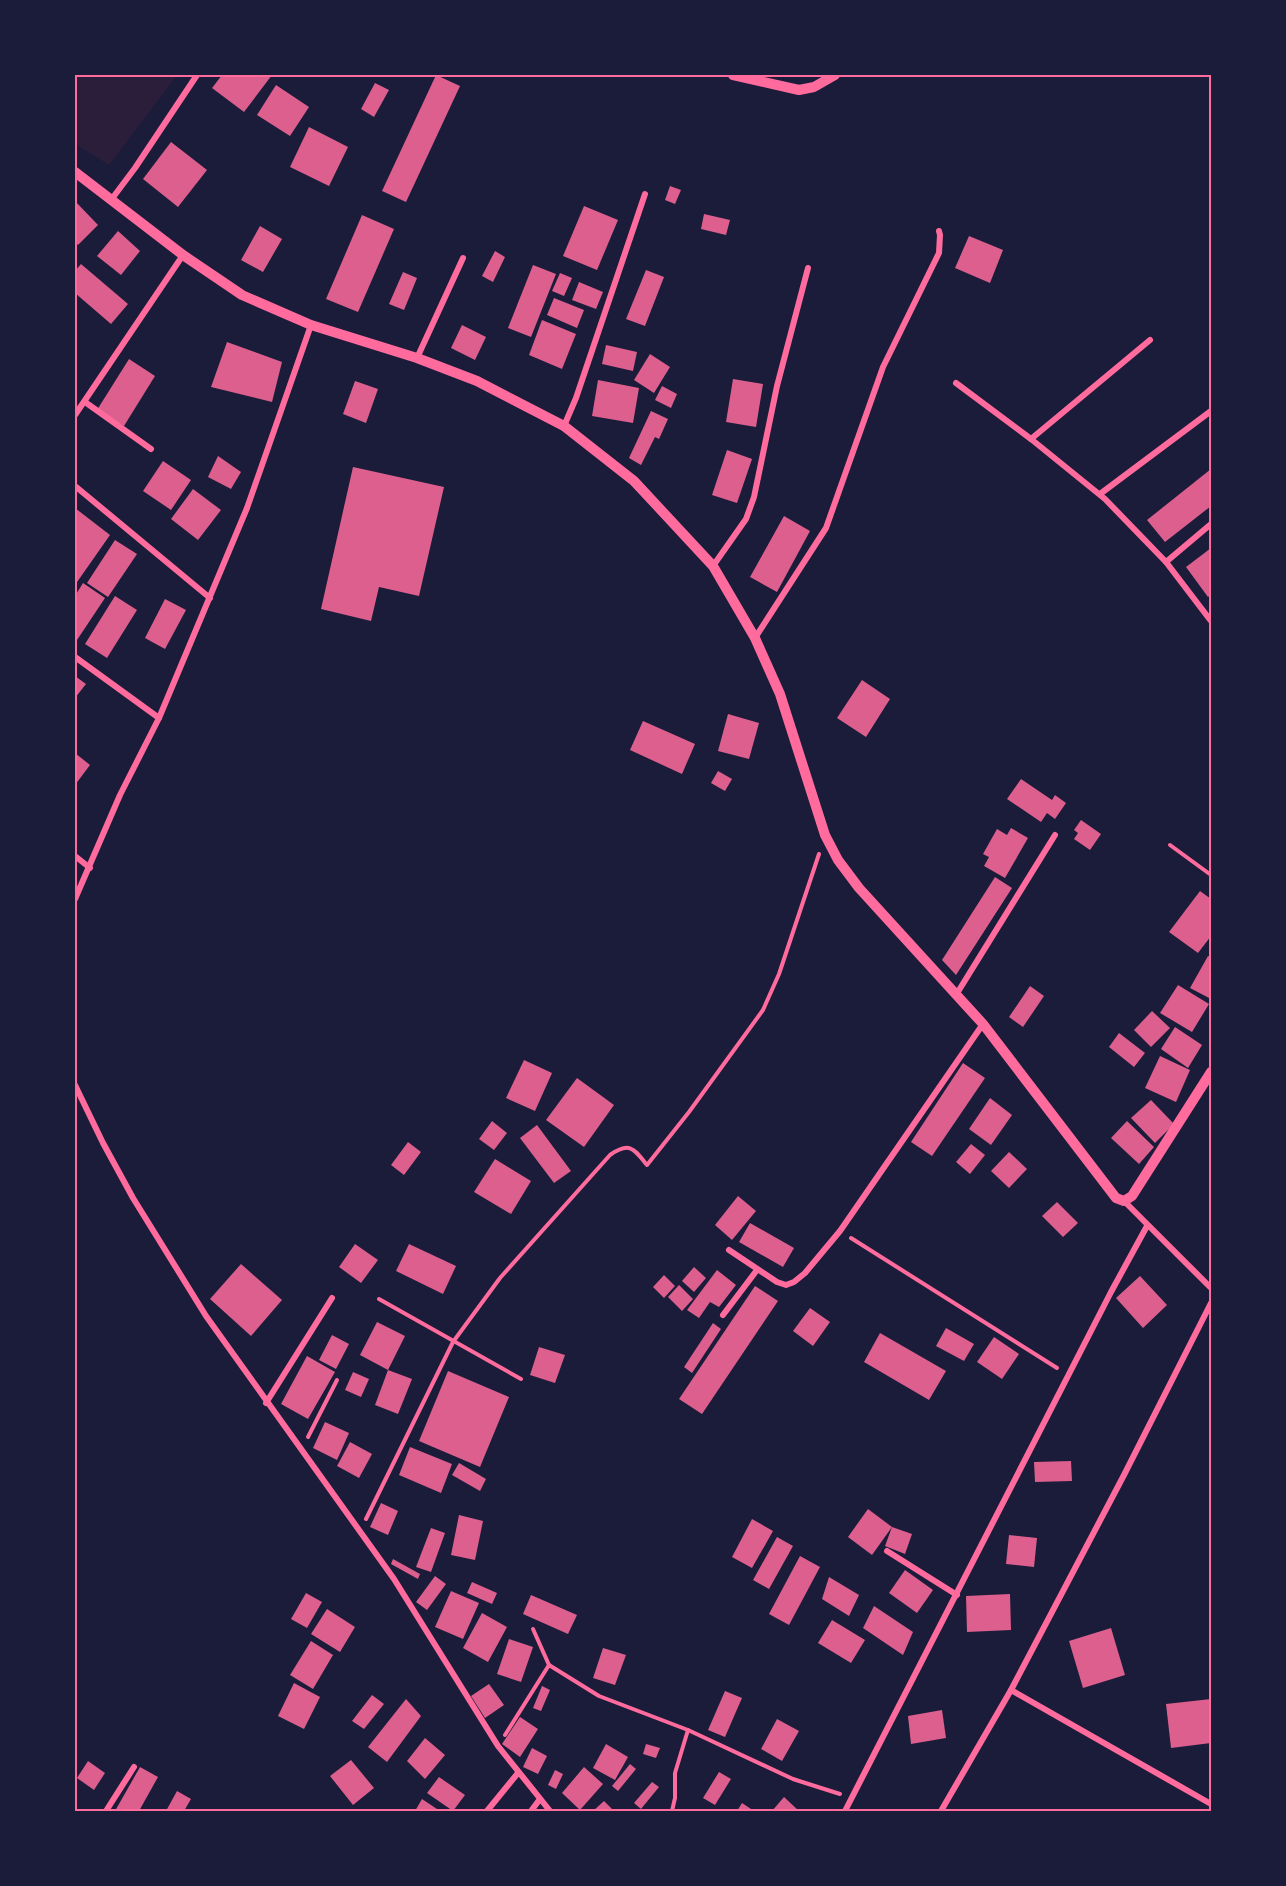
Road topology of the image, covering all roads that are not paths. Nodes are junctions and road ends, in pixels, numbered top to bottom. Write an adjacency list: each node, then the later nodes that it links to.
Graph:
1 (197, 75): 6 (street)
2 (734, 75): 3 (street)
3 (834, 75)
4 (75, 172): 6 (street)
5 (645, 195): 18 (street)
6 (111, 200): 8 (street)
7 (939, 231): 28 (street)
8 (183, 255): 11 (street); 15 (street)
9 (463, 258): 13 (street)
10 (808, 268): 25 (street)
11 (311, 325): 13 (street); 26 (street)
12 (1150, 340): 19 (street)
13 (417, 358): 18 (street)
14 (956, 383): 19 (street)
15 (85, 402): 17 (street); 20 (street)
16 (1211, 411): 22 (street)
17 (75, 415)
18 (564, 426): 25 (street)
19 (1031, 439): 22 (street)
20 (151, 449)
21 (75, 486): 26 (street)
22 (1100, 494): 24 (street)
23 (1211, 524): 24 (street)
24 (1166, 562): 27 (street)
25 (713, 566): 28 (street)
26 (210, 598): 30 (street)
27 (1211, 621)
28 (755, 638): 35 (street)
29 (75, 657): 30 (street)
30 (159, 718): 33 (street)
31 (1055, 835): 35 (street)
32 (75, 856): 33 (street)
33 (90, 868): 34 (street)
34 (75, 899)
35 (956, 995): 36 (street)
36 (983, 1024): 39 (street); 42 (street)
37 (1211, 1072): 39 (street)
38 (75, 1085): 47 (street)
39 (1124, 1201): 40 (street)
40 (1147, 1226): 43 (street); 49 (street)
41 (729, 1250): 42 (street)
42 (757, 1270): 46 (street)
43 (1211, 1288)
44 (332, 1298): 47 (street)
45 (1211, 1303): 50 (street)
46 (723, 1315)
47 (266, 1403): 52 (street)
48 (887, 1551): 49 (street)
49 (957, 1595): 59 (street)
50 (1011, 1690): 54 (street); 60 (street)
51 (134, 1767): 55 (street)
52 (518, 1773): 53 (street); 56 (street)
53 (540, 1799): 57 (street); 58 (street)
54 (1211, 1804)
55 (106, 1811)
56 (487, 1811)
57 (531, 1811)
58 (550, 1811)
59 (845, 1811)
60 (941, 1811)

